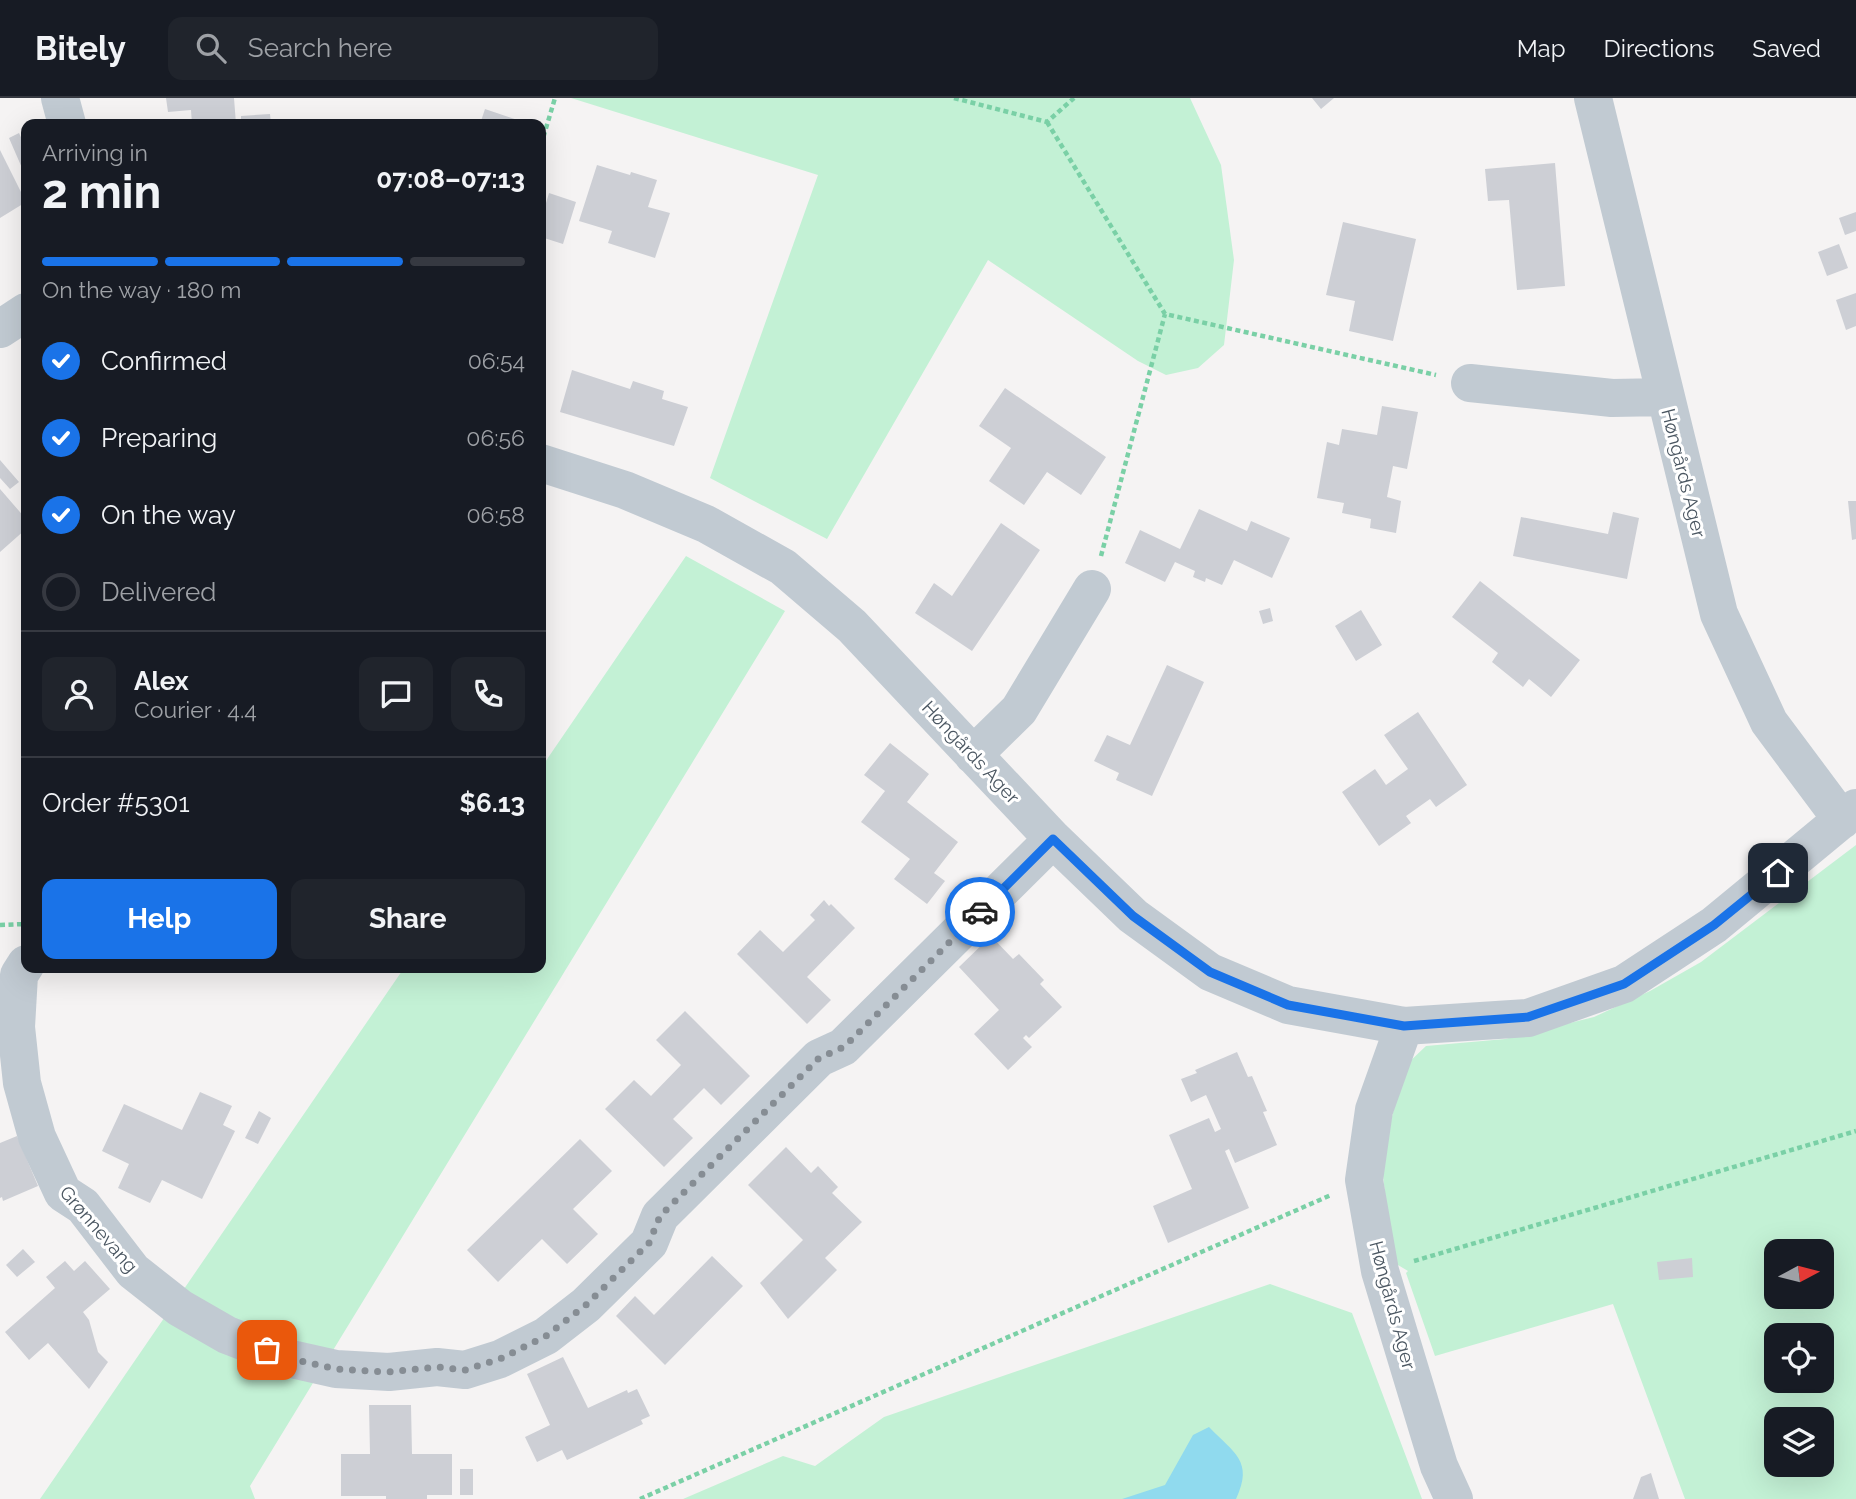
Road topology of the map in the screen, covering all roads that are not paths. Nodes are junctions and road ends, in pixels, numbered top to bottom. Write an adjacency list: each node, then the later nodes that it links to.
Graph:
1 (60, 98): 3 (street)
2 (1593, 98): 7 (street, Høngårds Ager)
3 (66, 119)
4 (21, 315): 5 (street)
5 (0, 329)
6 (1470, 383): 7 (street)
7 (1666, 397): 11 (street, Høngårds Ager)
8 (546, 465): 10 (street, Høngårds Ager)
9 (1092, 589): 10 (street)
10 (973, 755): 12 (street, Høngårds Ager)
11 (1849, 814): 14 (street, Høngårds Ager)
12 (1053, 839): 13 (street, Grønnevang); 14 (street, Høngårds Ager)
13 (21, 972)
14 (1404, 1026): 15 (street, Høngårds Ager)
15 (1454, 1499)

